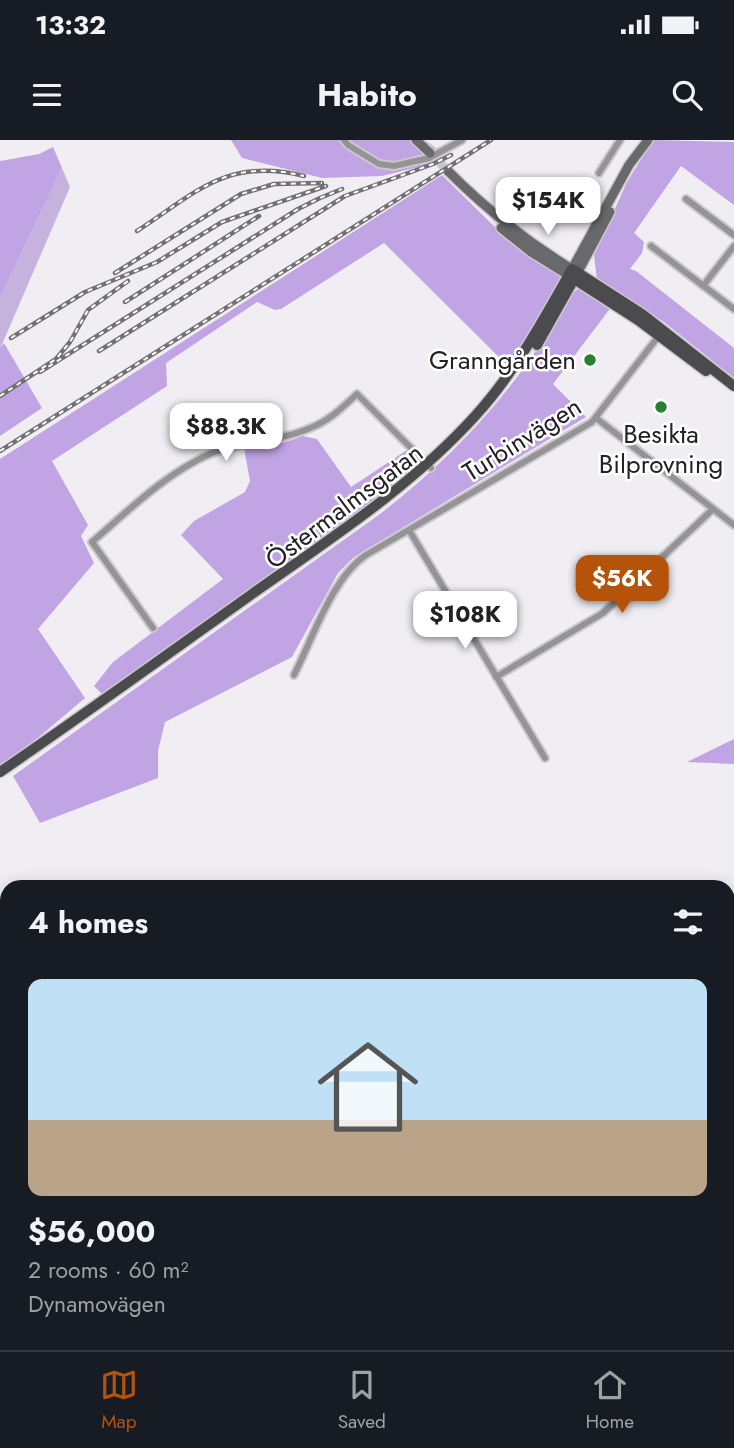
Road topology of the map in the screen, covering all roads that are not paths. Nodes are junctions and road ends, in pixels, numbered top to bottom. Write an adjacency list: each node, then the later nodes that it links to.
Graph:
1 (344, 140): 3 (street)
2 (416, 140): 6 (street)
3 (462, 140)
4 (620, 140): 8 (street)
5 (646, 143): 13 (street, Östermalmsgatan)
6 (430, 153)
7 (448, 171): 13 (street)
8 (599, 173)
9 (686, 199): 10 (street)
10 (734, 235)
11 (651, 246): 14 (street)
12 (734, 246): 14 (street)
13 (573, 274): 16 (main road); 19 (main road, Östermalmsgatan)
14 (703, 286): 15 (street)
15 (734, 309)
16 (662, 332): 17 (main road); 18 (street, Turbinvägen)
17 (734, 388)
18 (596, 418): 20 (street); 22 (street, Turbinvägen)
19 (429, 466): 23 (street); 27 (main road, Östermalmsgatan); 28 (main road, Östermalmsgatan)
20 (713, 509): 21 (street); 25 (street)
21 (734, 525)
22 (409, 530): 24 (street, Turbinvägen); 25 (street)
23 (153, 628)
24 (294, 675)
25 (496, 677): 26 (street)
26 (545, 758)
27 (0, 772)
28 (0, 780)

